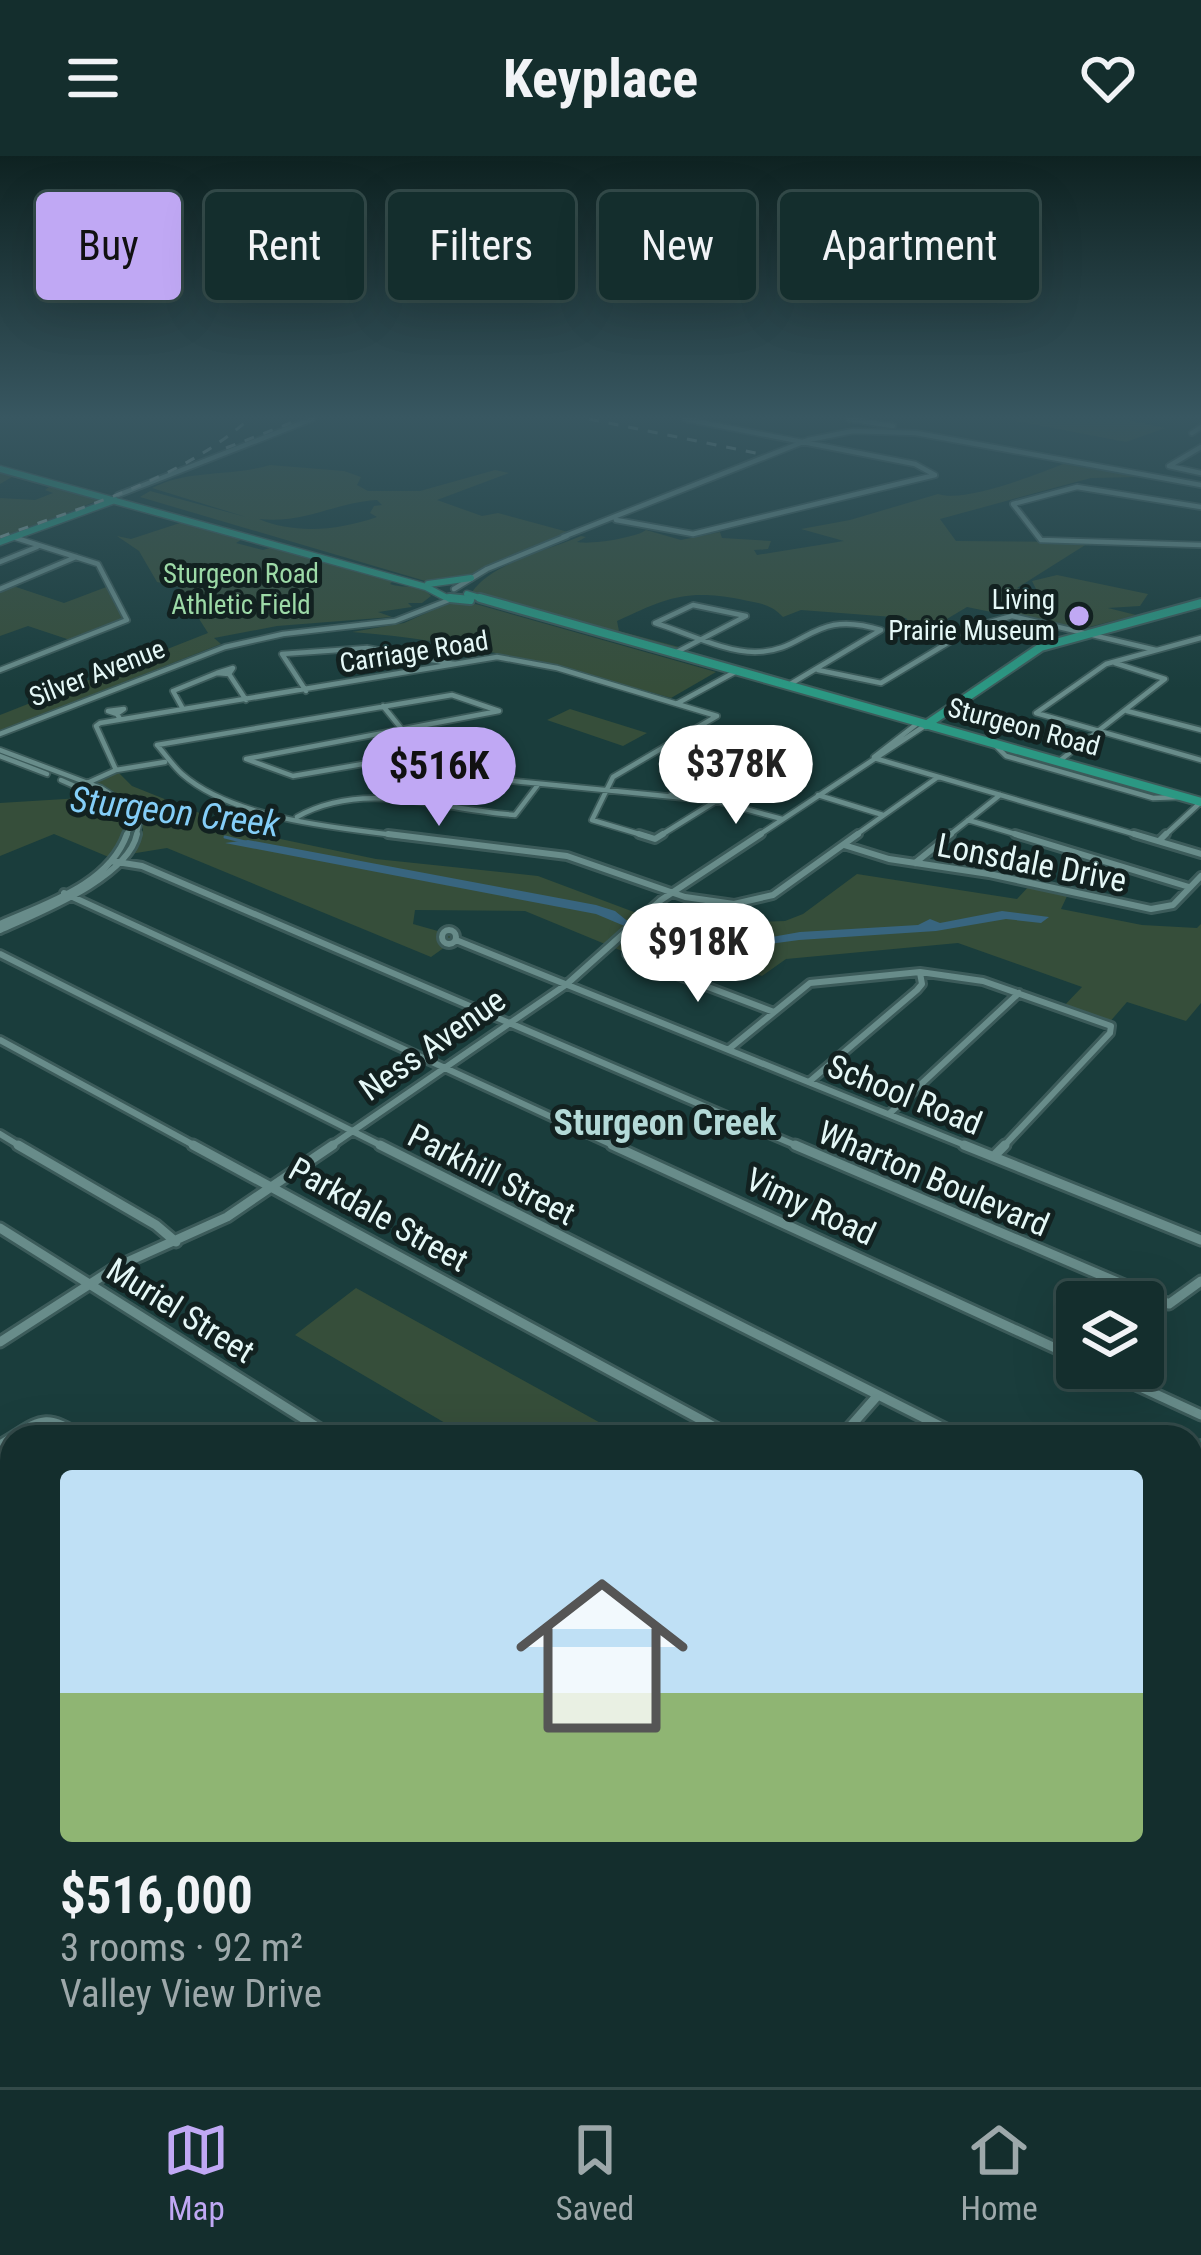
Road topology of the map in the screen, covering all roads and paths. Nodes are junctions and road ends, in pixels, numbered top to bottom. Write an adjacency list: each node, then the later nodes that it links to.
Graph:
1 (85, 509): 7 (main road)
2 (156, 509): 14 (main road, Sturgeon Road)
3 (636, 509): 6 (street)
4 (795, 509): 6 (street)
5 (1017, 509): 10 (street)
6 (612, 519): 13 (street)
7 (13, 537): 8 (main road); 9 (street)
8 (0, 542)
9 (41, 545): 11 (street); 12 (street)
10 (1201, 545)
11 (77, 556): 17 (street); 29 (street)
12 (0, 562)
13 (496, 565): 15 (street); 18 (street)
14 (360, 568): 16 (main road, Sturgeon Road); 19 (main road, Sturgeon Road)
15 (474, 577): 16 (main road); 18 (street)
16 (417, 582): 18 (main road, Sturgeon Road)
17 (0, 589)
18 (459, 593): 19 (main road, Sturgeon Road); 21 (street, Silver Avenue); 26 (main road, Sturgeon Road)
19 (440, 594): 21 (street)
20 (1201, 602): 22 (main road, Ness Avenue)
21 (422, 613): 44 (street, Silver Avenue)
22 (1085, 633): 25 (street); 30 (street); 40 (main road, Ness Avenue)
23 (1201, 638): 25 (street)
24 (703, 639): 24 (street); 26 (street); 30 (street)
25 (1156, 650): 27 (street)
26 (672, 655): 31 (main road, Sturgeon Road)
27 (1111, 662): 38 (street); 43 (street)
28 (458, 664): 33 (street, Carriage Road); 33 (street); 35 (street, Carriage Road)
29 (0, 670)
30 (816, 670): 32 (street)
31 (735, 672): 32 (main road, Sturgeon Road); 35 (street)
32 (786, 686): 39 (main road, Sturgeon Road)
33 (306, 691): 34 (street, Carriage Road)
34 (246, 700): 37 (street, Carriage Road); 37 (street)
35 (677, 704): 46 (street, Carriage Road)
36 (383, 706): 41 (street); 41 (street); 52 (street)
37 (184, 710): 53 (street, Carriage Road)
38 (1125, 710): 42 (street); 43 (street)
39 (903, 717): 40 (main road); 40 (main road, Sturgeon Road)
40 (922, 724): 45 (main road, Sturgeon Road); 49 (street, Ness Avenue); 51 (main road, Sturgeon Road)
41 (401, 729): 48 (street); 48 (street)
42 (1201, 730)
43 (1096, 732): 50 (street); 51 (street)
44 (0, 734)
45 (995, 745): 51 (main road, Sturgeon Road); 61 (street, Sturgeon Road)
46 (664, 748): 55 (street); 58 (street, Carriage Road)
47 (0, 753): 56 (street)
48 (421, 754): 57 (street)
49 (873, 758): 54 (street); 59 (street, Ness Avenue)
50 (1201, 760)
51 (1060, 761): 61 (main road, Sturgeon Road); 63 (main road, Sturgeon Road)
52 (165, 762): 53 (street); 65 (street)
53 (116, 770): 56 (street)
54 (938, 777): 60 (street); 64 (street)
55 (764, 778)
56 (82, 785): 71 (street)
57 (537, 786): 58 (street); 65 (street)
58 (604, 792): 62 (street); 62 (street)
59 (818, 795): 64 (street); 66 (street, Ness Avenue)
60 (1000, 795): 67 (street); 68 (street)
61 (1181, 796): 63 (main road, Sturgeon Road)
62 (716, 801): 66 (street)
63 (1201, 801): 68 (street)
64 (884, 816): 69 (street)
65 (296, 818): 75 (street)
66 (782, 820): 75 (street, Ness Avenue)
67 (968, 820): 72 (street); 74 (street)
68 (1158, 842): 70 (street)
69 (843, 844): 72 (street, Lonsdale Drive); 75 (street)
70 (1201, 854)
71 (116, 862): 76 (street); 85 (street, Wharton Boulevard)
72 (915, 863): 74 (street, Lonsdale Drive)
73 (1201, 876): 74 (street, Lonsdale Drive)
74 (1189, 887)
75 (674, 892): 82 (street, Ness Avenue)
76 (68, 894): 77 (street); 88 (street, Vimy Road)
77 (0, 927)
78 (456, 940): 82 (street, School Road)
79 (0, 954): 91 (street, Parkhill Street)
80 (637, 958): 84 (street)
81 (920, 972): 83 (street); 84 (street); 89 (street)
82 (567, 984): 85 (street, Ness Avenue); 87 (street, School Road)
83 (1018, 993): 90 (street); 93 (street)
84 (774, 1012): 87 (street)
85 (509, 1023): 88 (street, Ness Avenue); 98 (street, Wharton Boulevard)
86 (0, 1040): 94 (street, Parkdale Street)
87 (729, 1049): 89 (street, School Road)
88 (442, 1067): 91 (street, Ness Avenue); 101 (street, Vimy Road)
89 (809, 1082): 90 (street, School Road)
90 (889, 1114): 93 (street, School Road)
91 (353, 1131): 94 (street, Ness Avenue); 103 (street, Parkhill Street)
92 (0, 1133): 97 (street)
93 (994, 1156): 96 (street, School Road)
94 (271, 1186): 97 (street, Ness Avenue); 108 (street, Parkdale Street)
95 (0, 1228): 99 (street, Muriel Street)
96 (1201, 1240)
97 (176, 1242): 99 (street, Ness Avenue)
98 (1201, 1281)
99 (88, 1284): 100 (street, Ness Avenue); 107 (street, Muriel Street)
100 (0, 1342)
101 (1056, 1348)
102 (1145, 1389): 104 (street)
103 (878, 1395): 109 (street); 110 (street, Parkhill Street)
104 (1201, 1415)
105 (35, 1425): 106 (street)
106 (64, 1425)
107 (315, 1425)
108 (711, 1425)
109 (852, 1425)
110 (938, 1425)

